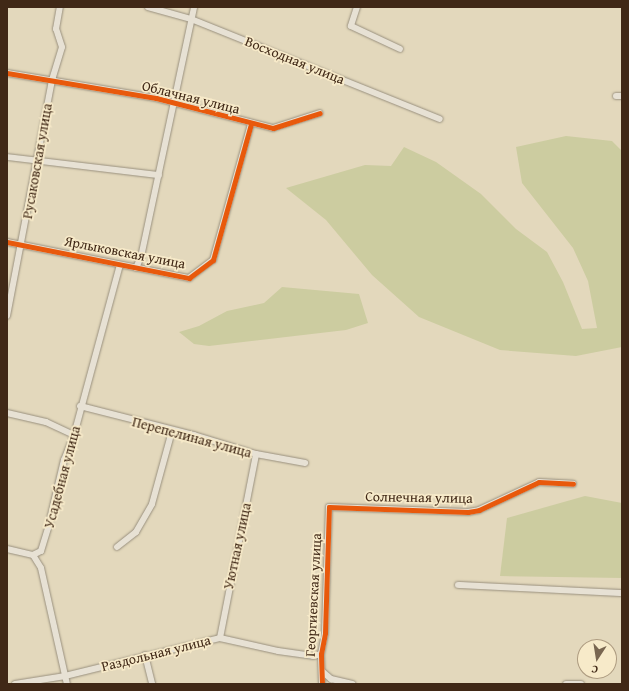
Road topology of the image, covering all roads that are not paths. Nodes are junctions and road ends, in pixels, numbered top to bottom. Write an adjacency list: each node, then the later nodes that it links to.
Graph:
1 (60, 7): 8 (street, Русаковская улица)
2 (148, 7): 5 (street, Восходная улица)
3 (194, 7): 5 (street)
4 (357, 7): 6 (street)
5 (191, 19): 9 (street); 11 (street, Восходная улица)
6 (400, 49)
7 (7, 73): 8 (street, Облачная улица)
8 (52, 80): 9 (street, Облачная улица); 14 (street, Русаковская улица)
9 (173, 104): 12 (street, Облачная улица); 15 (street)
10 (320, 113): 12 (street, Облачная улица)
11 (440, 119)
12 (251, 124): 19 (street, Ярлыковская улица)
13 (7, 157): 14 (street)
14 (37, 161): 15 (street); 17 (street, Русаковская улица)
15 (159, 175): 19 (street)
16 (7, 242): 17 (street, Ярлыковская улица)
17 (21, 245): 18 (street, Ярлыковская улица); 20 (street, Русаковская улица)
18 (120, 265): 19 (street, Ярлыковская улица); 21 (street, Усадебная улица)
19 (136, 268)
20 (7, 316)
21 (80, 406): 23 (street, Перепелиная улица); 24 (street, Усадебная улица)
22 (7, 413): 24 (street)
23 (172, 431): 25 (street, Перепелиная улица); 29 (street)
24 (74, 435): 31 (street, Усадебная улица)
25 (256, 454): 26 (street, Перепелиная улица); 34 (street, Уютная улица)
26 (305, 463)
27 (573, 484): 28 (street, Солнечная улица)
28 (329, 507): 35 (street, Георгиевская улица)
29 (117, 547)
30 (7, 549): 31 (street)
31 (33, 555): 38 (street)
32 (458, 585): 33 (street)
33 (622, 593)
34 (220, 638): 35 (street, Раздольная улица); 36 (street, Раздольная улица)
35 (321, 654): 37 (street, Георгиевская улица)
36 (145, 655): 38 (street, Раздольная улица); 41 (street)
37 (323, 672): 42 (street, Георгиевская улица); 43 (street)
38 (65, 676): 39 (street, Раздольная улица); 40 (street)
39 (15, 684)
40 (67, 684)
41 (152, 684)
42 (322, 684)
43 (352, 684)
44 (566, 684): 45 (street)
45 (581, 684)

